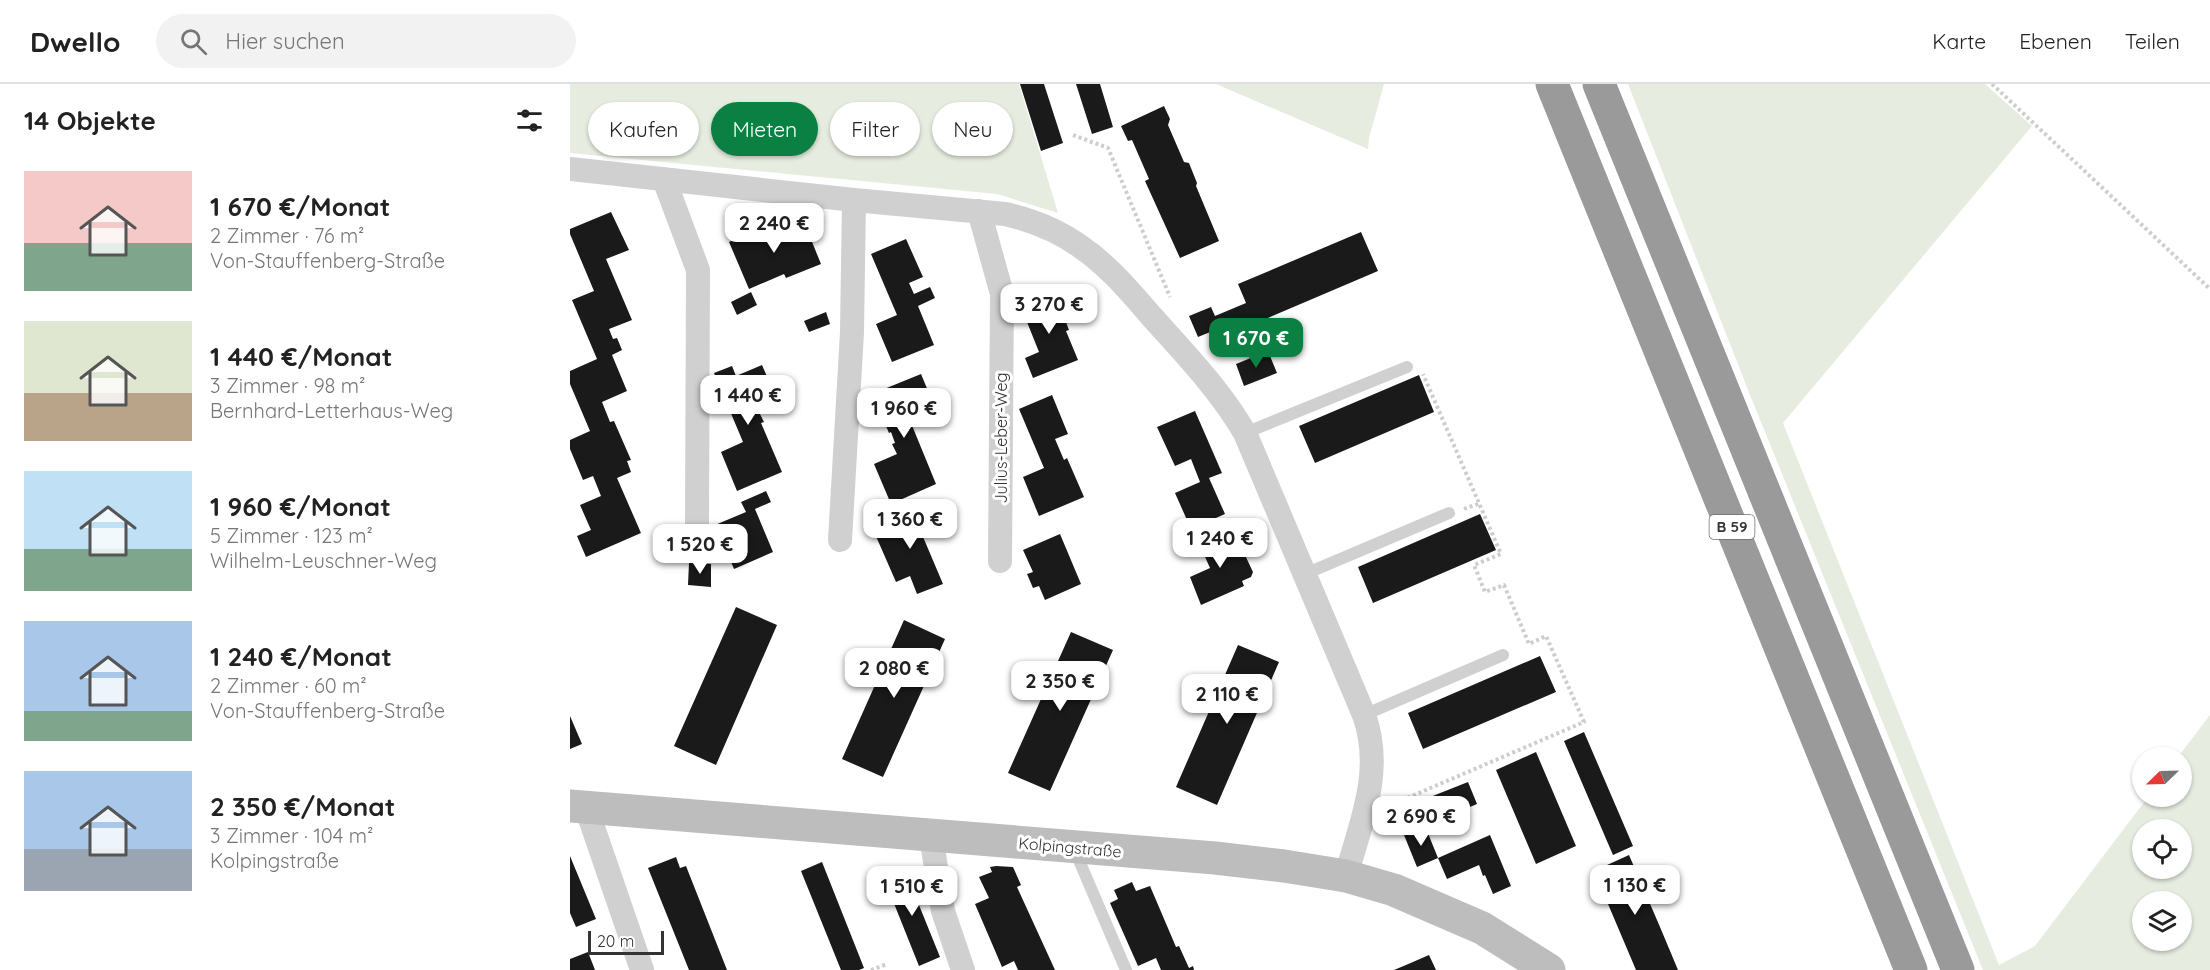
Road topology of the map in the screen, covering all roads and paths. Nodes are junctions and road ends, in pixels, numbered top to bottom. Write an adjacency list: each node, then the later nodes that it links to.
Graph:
1 (1551, 84): 31 (highway, B 59)
2 (1599, 84): 32 (highway, B 59)
3 (1992, 84): 9 (path)
4 (1072, 135): 10 (path)
5 (570, 169): 6 (street)
6 (664, 179): 7 (street); 14 (street)
7 (854, 200): 8 (street); 15 (street)
8 (979, 211): 12 (street); 16 (street, Julius-Leber-Weg)
9 (2210, 289)
10 (1170, 298)
11 (1407, 367): 12 (lane); 21 (path)
12 (1245, 433): 17 (street)
13 (1449, 513): 17 (lane)
14 (697, 525)
15 (840, 540)
16 (1000, 561)
17 (1305, 574): 19 (street)
18 (1503, 655): 19 (lane)
19 (1364, 715): 21 (street)
20 (578, 806): 22 (street, Kolpingstraße); 26 (street)
21 (1363, 817): 24 (street)
22 (931, 836): 23 (street, Kolpingstraße); 28 (street)
23 (1073, 847): 24 (street, Kolpingstraße); 29 (lane)
24 (1346, 876): 30 (street, Kolpingstraße)
25 (886, 964): 27 (path)
26 (642, 970)
27 (871, 970)
28 (963, 970)
29 (1126, 970)
30 (1548, 970)
31 (1911, 970)
32 (1958, 970)

